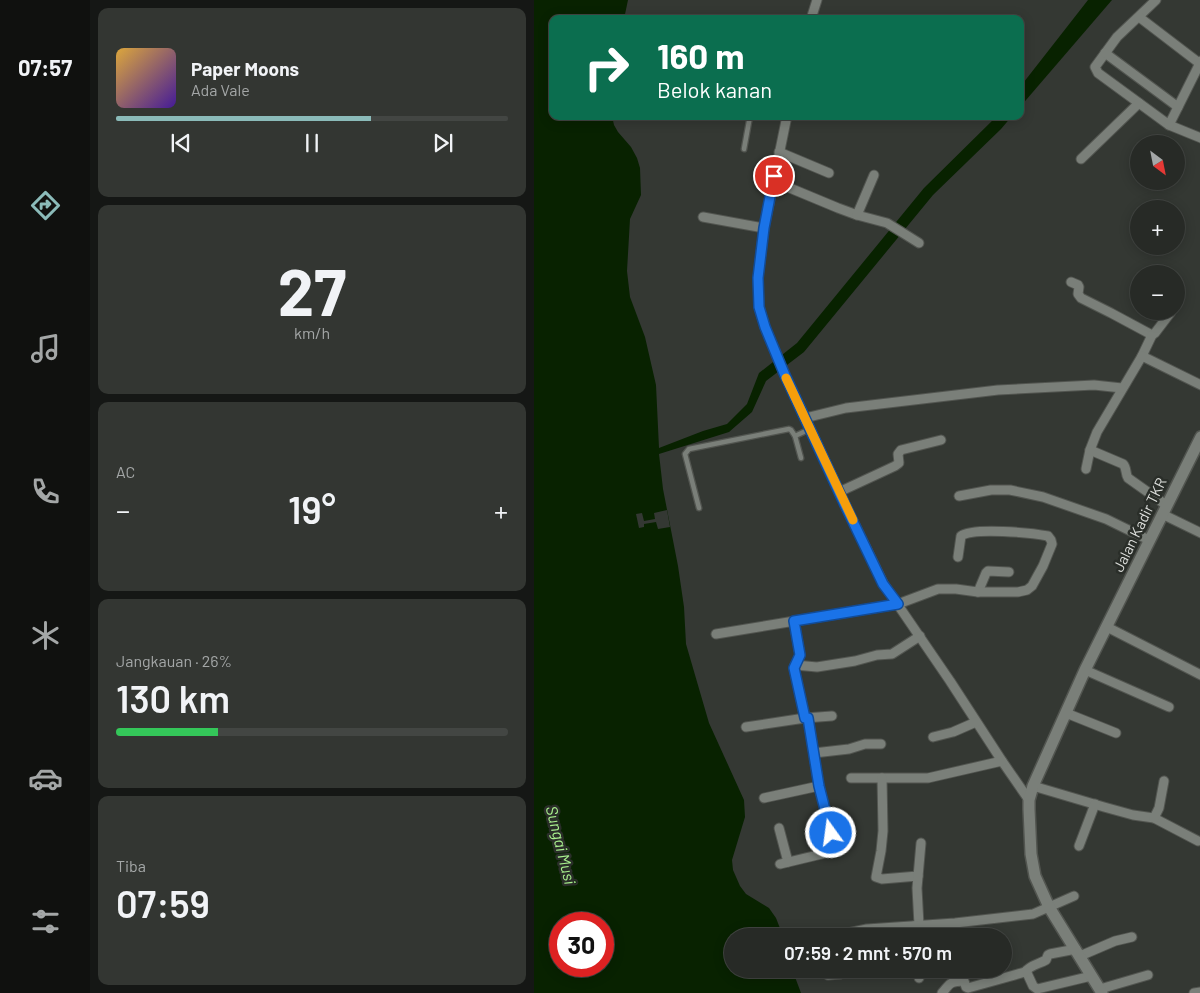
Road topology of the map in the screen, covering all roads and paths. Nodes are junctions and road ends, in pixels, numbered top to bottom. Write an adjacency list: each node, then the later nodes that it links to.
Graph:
1 (817, 0): 3 (street)
2 (1156, 0): 4 (street)
3 (811, 15)
4 (1138, 17): 5 (street); 6 (street)
5 (1105, 53): 7 (street); 8 (street)
6 (1200, 62): 8 (street)
7 (1139, 103): 11 (street); 15 (street)
8 (1178, 107): 11 (street)
9 (749, 120): 13 (lane)
10 (786, 120): 14 (street)
11 (1170, 125): 12 (street)
12 (1200, 138)
13 (744, 149)
14 (779, 152): 16 (street); 18 (street)
15 (1081, 159)
16 (829, 173)
17 (874, 175): 19 (street)
18 (773, 181): 19 (street); 21 (street)
19 (857, 215): 22 (street)
20 (703, 218): 21 (street)
21 (764, 228): 29 (street)
22 (919, 242)
23 (1071, 282): 25 (street)
24 (1165, 320): 25 (street)
25 (1152, 336): 26 (street)
26 (1142, 356): 27 (street); 28 (street)
27 (1200, 385)
28 (1122, 388): 29 (street); 34 (street)
29 (805, 418): 30 (street)
30 (810, 429): 31 (lane); 37 (street)
31 (795, 436): 35 (lane); 39 (lane)
32 (1200, 437): 40 (street, Jalan Kadir TKR)
33 (941, 440): 37 (street)
34 (1090, 450): 36 (street); 40 (street)
35 (801, 458)
36 (1086, 469)
37 (839, 492): 46 (street)
38 (959, 496): 42 (street)
39 (699, 508)
40 (1164, 510): 41 (street); 42 (street, Jalan Kadir TKR)
41 (1200, 533)
42 (1148, 540): 48 (street, Jalan Kadir TKR)
43 (958, 558): 45 (street)
44 (1009, 572): 45 (street)
45 (978, 592): 46 (street)
46 (898, 604): 47 (street); 50 (street)
47 (794, 621): 49 (street); 51 (street)
48 (1107, 627): 52 (street, Jalan Kadir TKR); 53 (street)
49 (716, 634)
50 (920, 636): 51 (street); 58 (street)
51 (795, 665): 57 (street)
52 (1085, 670): 54 (street); 55 (street, Jalan Kadir TKR)
53 (1200, 675)
54 (1169, 707)
55 (1066, 713): 60 (street); 69 (street, Jalan Kadir TKR)
56 (832, 716): 57 (street)
57 (806, 718): 59 (street); 63 (street)
58 (976, 722): 61 (street); 64 (street)
59 (746, 727)
60 (1116, 733)
61 (933, 737)
62 (882, 744): 63 (street)
63 (814, 753): 68 (street)
64 (1002, 761): 66 (street); 71 (street)
65 (851, 778): 66 (street)
66 (887, 778): 78 (street)
67 (1164, 781): 73 (street)
68 (819, 786): 70 (street); 74 (street)
69 (1033, 786): 71 (street, Jalan Kadir TKR); 72 (street)
70 (764, 798)
71 (1029, 800): 80 (street, Jalan Kadir TKR)
72 (1095, 804): 73 (street); 77 (street)
73 (1154, 818): 75 (street)
74 (779, 828)
75 (1199, 840)
76 (920, 843): 78 (street)
77 (1079, 846)
78 (918, 876): 81 (street)
79 (1074, 896): 80 (street)
80 (1049, 907): 81 (street); 85 (street, Jalan Kadir TKR)
81 (916, 925): 82 (street); 83 (street)
82 (880, 928)
83 (916, 928)
84 (1132, 937): 85 (street)
85 (1078, 952): 86 (street); 88 (street, Jalan Kadir TKR)
86 (1025, 972): 88 (street); 91 (street)
87 (1148, 975): 89 (street)
88 (1091, 976): 89 (street, Jalan Kadir TKR)
89 (1101, 991)
90 (1200, 992): 92 (street)
91 (942, 993)
92 (1194, 993)

